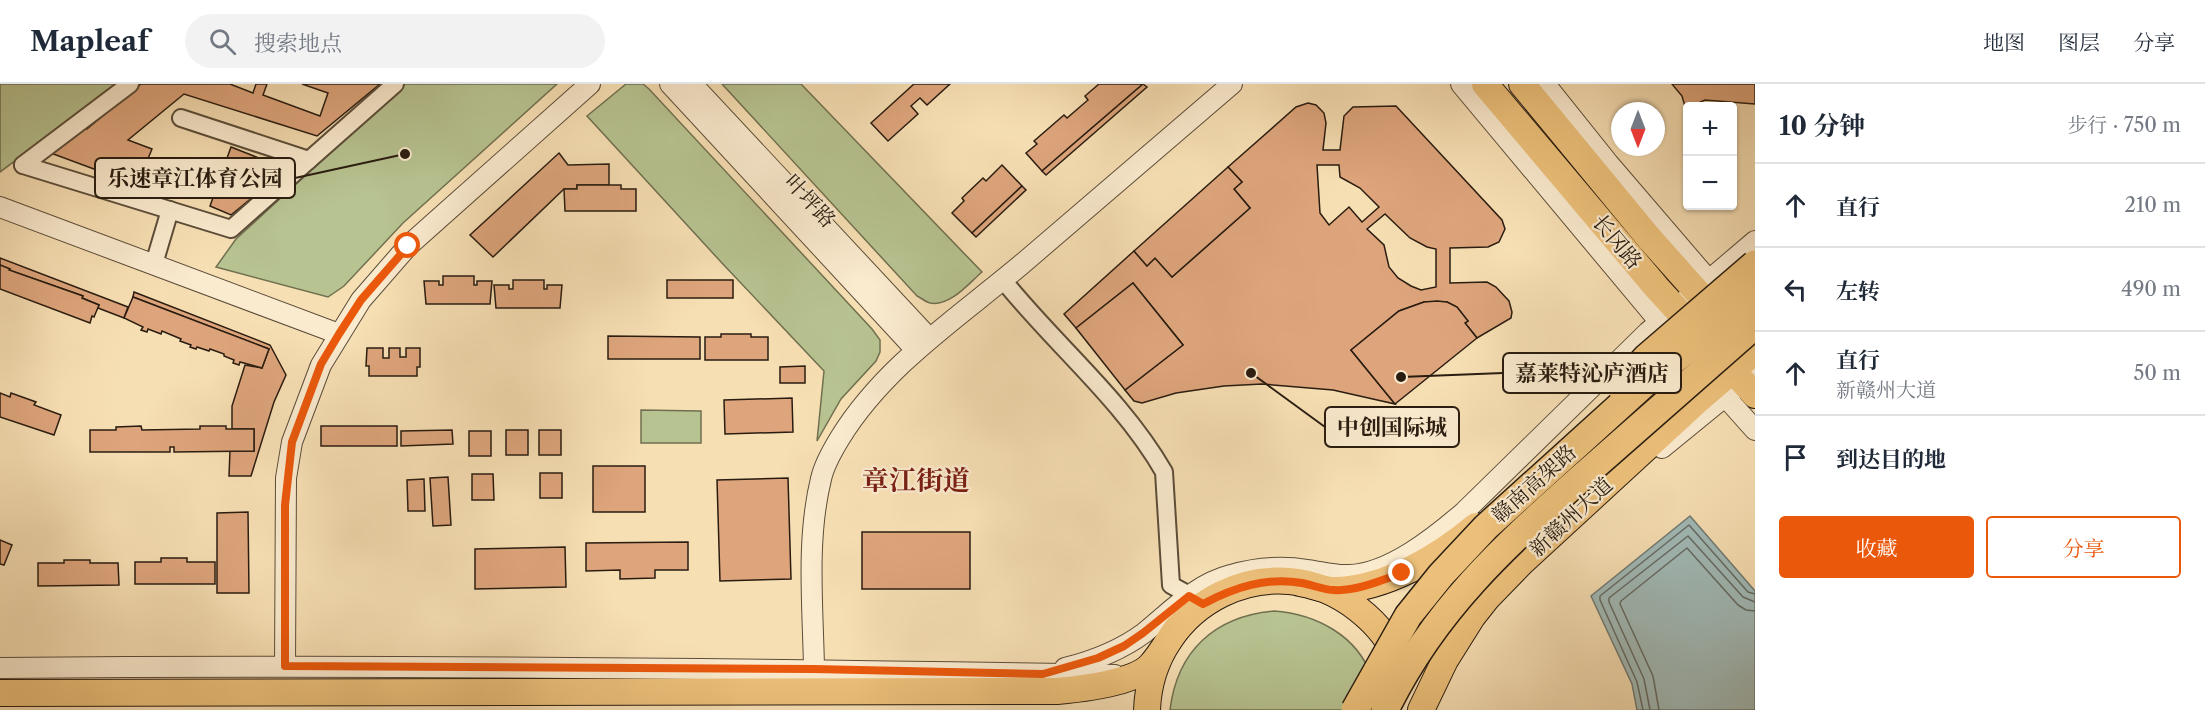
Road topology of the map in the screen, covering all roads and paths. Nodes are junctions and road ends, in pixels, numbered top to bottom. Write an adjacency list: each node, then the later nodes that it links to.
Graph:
1 (130, 84): 14 (street)
2 (395, 84): 12 (street)
3 (590, 84): 25 (street)
4 (670, 84): 27 (street, 叶坪路)
5 (692, 84): 27 (street, 叶坪路)
6 (1232, 84): 18 (street)
7 (1461, 84): 23 (street)
8 (1485, 84): 23 (main road, 长冈路)
9 (1522, 84): 20 (main road, 长冈路)
10 (1545, 84): 20 (street)
11 (181, 118): 12 (street)
12 (309, 160): 14 (street)
13 (0, 207): 16 (street)
14 (170, 210): 16 (street)
15 (1755, 241): 20 (street)
16 (154, 264): 25 (street)
17 (1755, 264): 30 (highway, bridge)
18 (1003, 280): 27 (street); 32 (street)
19 (1755, 280): 22 (main road)
20 (1702, 286): 22 (main road, 长冈路); 23 (street)
21 (1755, 294): 30 (highway, 赣南高架路, bridge)
22 (1722, 308): 26 (main road); 28 (main road, 长冈路)
23 (1668, 316): 26 (main road, 长冈路); 32 (street)
24 (1755, 325): 28 (highway, 赣南高架路, bridge)
25 (339, 334): 34 (street)
26 (1687, 336): 28 (main road, 长冈路); 31 (main road)
27 (922, 344): 36 (street)
28 (1741, 367): 29 (street); 42 (highway, 赣南高架路, bridge); 44 (main road, 新赣州大道)
29 (1755, 430)
30 (1486, 527): 41 (highway, 赣南高架路, bridge)
31 (1300, 583): 32 (main road); 43 (main road)
32 (1196, 600): 33 (main road); 37 (street)
33 (1178, 627): 38 (main road); 40 (main road)
34 (285, 666): 35 (street); 36 (street)
35 (0, 668)
36 (814, 669): 37 (street)
37 (1043, 674): 38 (street)
38 (1132, 675): 39 (main road)
39 (0, 693)
40 (1147, 710)
41 (1355, 710)
42 (1384, 710)
43 (1408, 710)
44 (1421, 710)

